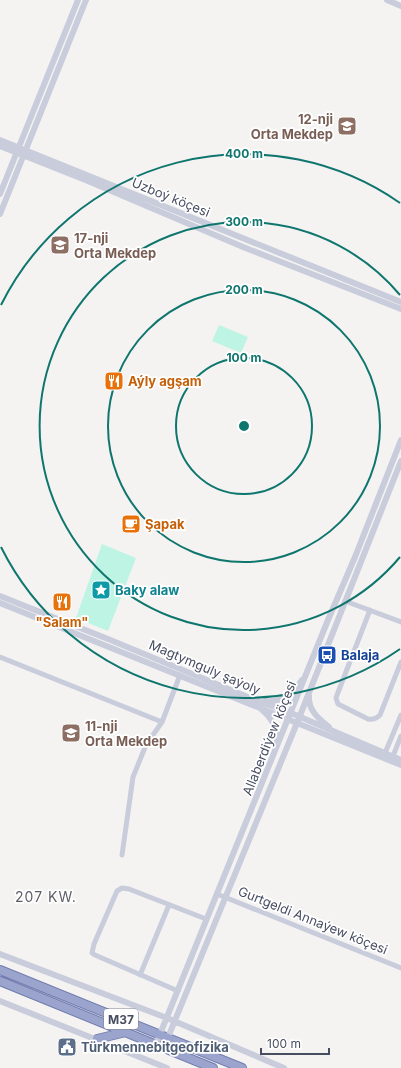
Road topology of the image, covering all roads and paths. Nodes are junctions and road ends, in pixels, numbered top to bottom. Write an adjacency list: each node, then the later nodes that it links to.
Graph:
1 (78, 0): 7 (street)
2 (86, 0): 8 (street)
3 (387, 0): 4 (street)
4 (401, 6)
5 (0, 140): 7 (street, Uzboý köçesi)
6 (0, 146): 7 (street, Uzboý köçesi)
7 (18, 150): 8 (street, Uzboý köçesi); 9 (street)
8 (25, 153): 10 (street); 11 (street, Uzboý köçesi); 12 (street, Uzboý köçesi)
9 (0, 194)
10 (0, 214)
11 (401, 302)
12 (401, 309)
13 (401, 440): 22 (street, Allaberdiýew köçesi)
14 (401, 461): 16 (street, Allaberdiýew köçesi)
15 (0, 596): 25 (street, Magtymguly şaýoly)
16 (345, 601): 18 (street); 24 (street, Allaberdiýew köçesi)
17 (0, 603): 23 (street, Magtymguly şaýoly)
18 (370, 610): 19 (street); 21 (street)
19 (401, 622)
20 (0, 657): 31 (street)
21 (401, 662)
22 (310, 665): 25 (street); 27 (street, Allaberdiýew köçesi)
23 (180, 676): 26 (street, Magtymguly şaýoly); 31 (street)
24 (309, 691): 30 (street, Allaberdiýew köçesi); 32 (street)
25 (255, 700): 27 (street, Magtymguly şaýoly)
26 (260, 708): 29 (street, Magtymguly şaýoly); 34 (street)
27 (291, 713): 29 (street, Allaberdiýew köçesi); 30 (street, Magtymguly şaýoly)
28 (401, 715): 35 (street)
29 (288, 720): 30 (street, Magtymguly şaýoly); 34 (street, Allaberdiýew köçesi)
30 (298, 720): 32 (street, Magtymguly şaýoly); 38 (street, Magtymguly şaýoly); 41 (street, Allaberdiýew köçesi)
31 (162, 722): 39 (street)
32 (340, 734): 35 (street, Magtymguly şaýoly)
33 (401, 736): 36 (street)
34 (277, 747): 40 (street, Allaberdiýew köçesi)
35 (385, 753): 36 (street, Magtymguly şaýoly)
36 (393, 756): 37 (street, Magtymguly şaýoly)
37 (401, 760)
38 (401, 765)
39 (122, 855)
40 (217, 894): 41 (street, Gurtgeldi Annaýew köçesi); 43 (street, Allaberdiýew köçesi)
41 (225, 897): 45 (street, Gurtgeldi Annaýew köçesi); 52 (street, Allaberdiýew köçesi)
42 (169, 905): 43 (street); 47 (street); 47 (street)
43 (206, 920): 49 (street, Allaberdiýew köçesi)
44 (0, 954): 51 (street)
45 (401, 968)
46 (0, 970): 54 (highway, M37 / M37)
47 (140, 975): 49 (street)
48 (0, 981): 53 (highway, M37 / M37)
49 (178, 991): 51 (street, Allaberdiýew köçesi)
50 (0, 1001): 55 (street)
51 (167, 1018): 52 (street); 54 (street, Allaberdiýew köçesi)
52 (174, 1021): 54 (street, Allaberdiýew köçesi); 60 (street)
53 (126, 1032): 55 (highway); 56 (highway, M37 / M37)
54 (164, 1036): 56 (street, Allaberdiýew köçesi); 59 (highway, M37 / M37)
55 (97, 1039): 57 (street)
56 (160, 1046): 58 (highway, M37 / M37)
57 (167, 1068)
58 (213, 1068)
59 (242, 1068)
60 (284, 1068)

